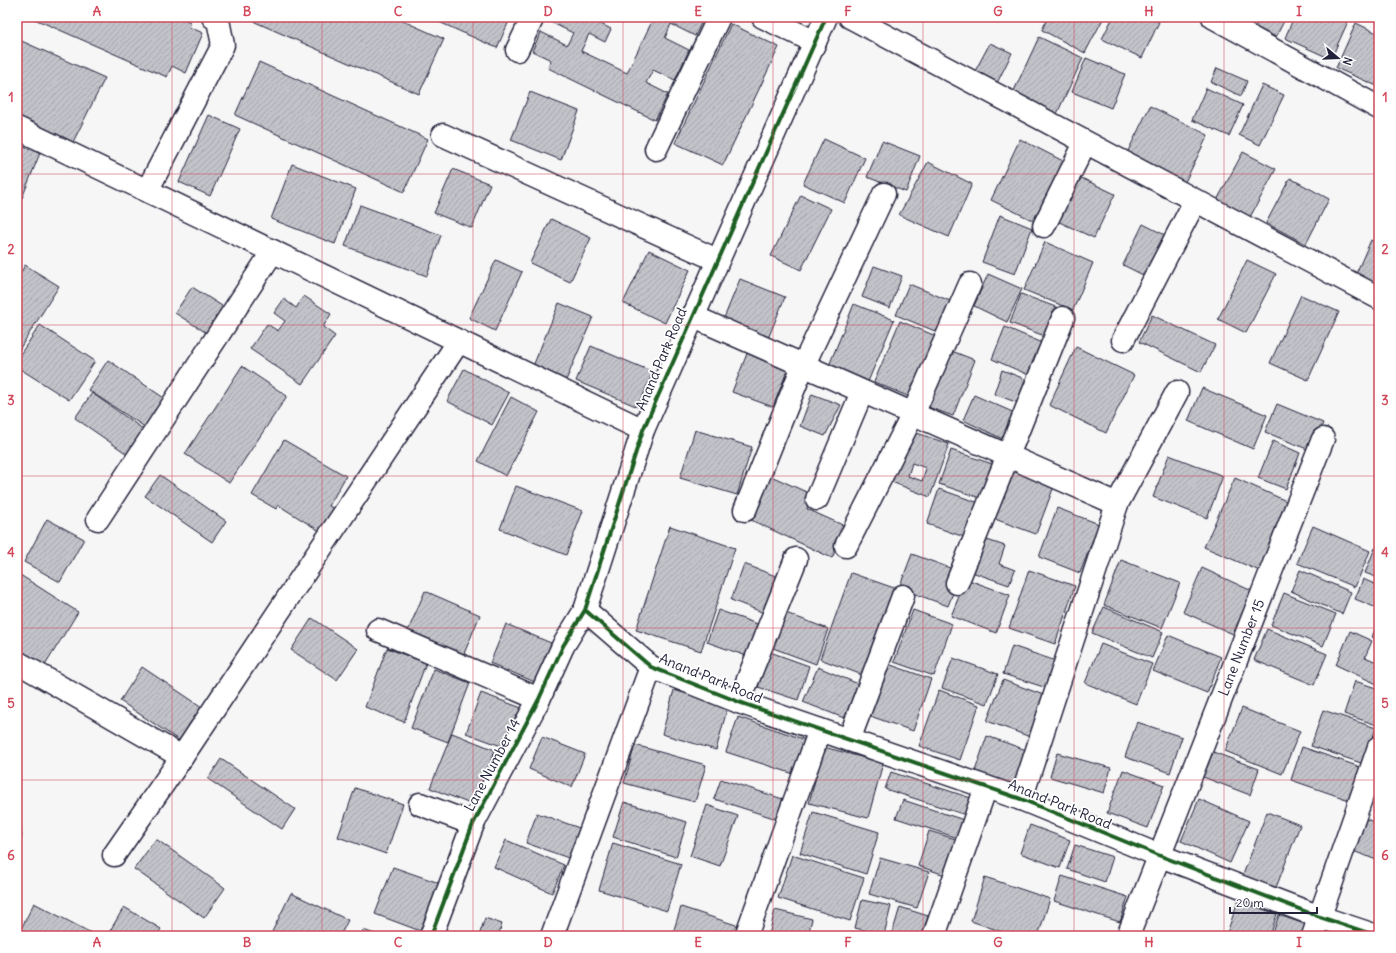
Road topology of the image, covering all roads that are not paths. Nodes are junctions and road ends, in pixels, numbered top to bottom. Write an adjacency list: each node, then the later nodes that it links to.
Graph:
1 (214, 17): 15 (street)
2 (533, 17): 9 (street)
3 (719, 17): 14 (street)
4 (763, 17): 8 (street)
5 (826, 17): 8 (street, Anand Park Road)
6 (850, 17): 13 (street)
7 (1213, 17): 10 (street)
8 (815, 42): 20 (street, Anand Park Road)
9 (517, 50)
10 (1379, 108)
11 (17, 128): 15 (street)
12 (442, 135): 20 (street)
13 (1085, 143): 17 (street); 18 (street)
14 (656, 148)
15 (147, 191): 19 (street)
16 (884, 194): 27 (street)
17 (1196, 201): 22 (street); 25 (street)
18 (1044, 226)
19 (272, 251): 26 (street); 37 (street)
20 (717, 260): 23 (street, Anand Park Road)
21 (970, 284): 30 (street)
22 (1379, 298)
23 (692, 316): 27 (street); 31 (street, Anand Park Road)
24 (1064, 318): 33 (street)
25 (1123, 340)
26 (459, 341): 31 (street); 51 (street)
27 (803, 366): 28 (street); 36 (street)
28 (862, 392): 30 (street); 34 (street)
29 (1176, 392): 35 (street)
30 (913, 414): 33 (street); 38 (street)
31 (643, 430): 42 (street, Anand Park Road)
32 (1323, 439): 57 (street, Lane Number 15)
33 (1009, 456): 35 (street); 40 (street)
34 (817, 499)
35 (1117, 504): 53 (street)
36 (745, 510)
37 (98, 519)
38 (846, 546)
39 (796, 559): 47 (street)
40 (957, 583)
41 (903, 596): 49 (street)
42 (585, 610): 45 (street, Anand Park Road); 46 (street, Lane Number 14)
43 (378, 630): 46 (street)
44 (17, 662): 51 (street)
45 (651, 667): 47 (street, Anand Park Road); 60 (street)
46 (539, 699): 55 (street, Lane Number 14)
47 (739, 702): 48 (street, Anand Park Road)
48 (820, 730): 49 (street, Anand Park Road); 61 (street)
49 (849, 740): 52 (street, Anand Park Road)
50 (1379, 747): 58 (street)
51 (182, 758): 56 (street)
52 (986, 787): 53 (street, Anand Park Road); 62 (street)
53 (1022, 799): 57 (street, Anand Park Road)
54 (420, 804): 55 (street)
55 (473, 824): 59 (street, Lane Number 14)
56 (114, 855)
57 (1158, 855): 58 (street, Anand Park Road); 63 (street, Lane Number 15)
58 (1317, 927): 64 (street, Anand Park Road)
59 (431, 936)
60 (552, 936)
61 (746, 936)
62 (934, 936)
63 (1128, 936)
64 (1377, 936)

